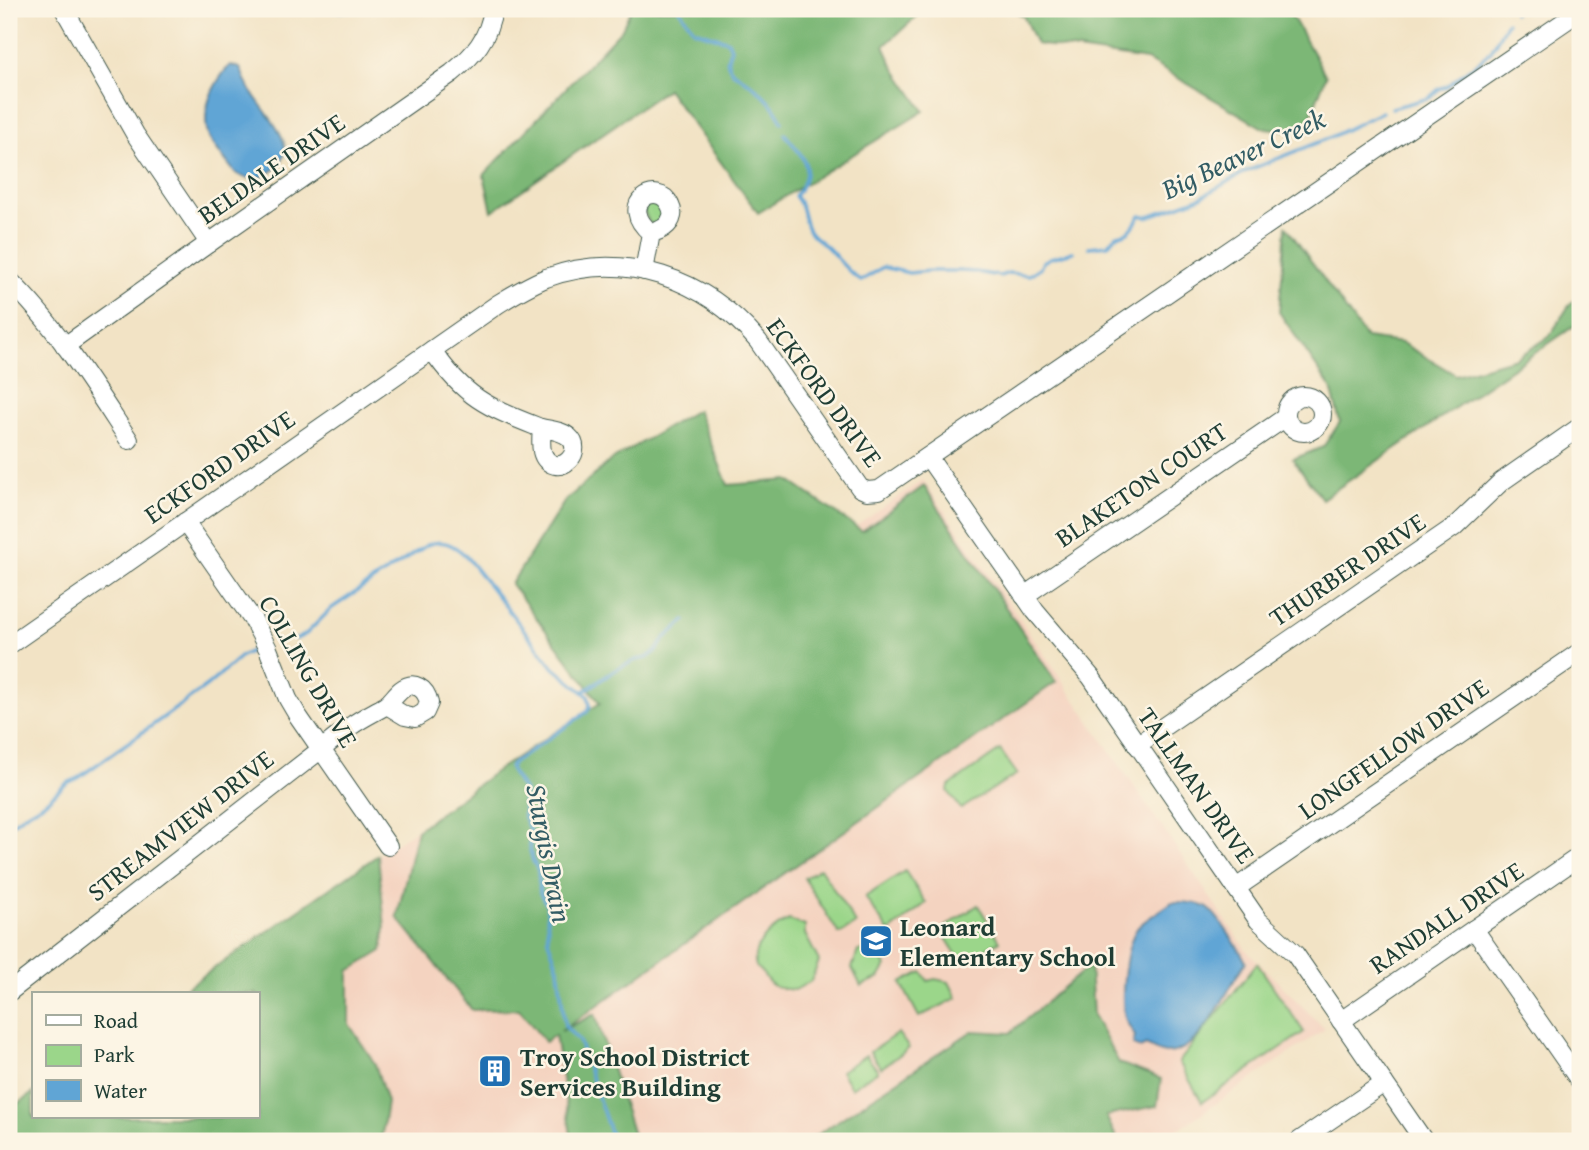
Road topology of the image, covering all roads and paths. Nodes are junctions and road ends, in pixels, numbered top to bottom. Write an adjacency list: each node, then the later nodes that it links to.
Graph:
1 (64, 9): 5 (street)
2 (1580, 10): 14 (street, ECKFORD DRIVE)
3 (492, 14): 5 (street, BELDALE DRIVE)
4 (651, 233): 6 (street)
5 (209, 243): 8 (street, BELDALE DRIVE)
6 (644, 271): 9 (street, ECKFORD DRIVE); 14 (street, ECKFORD DRIVE)
7 (9, 280): 8 (street)
8 (65, 346): 13 (street)
9 (432, 350): 11 (street); 15 (street, ECKFORD DRIVE)
10 (1286, 417): 16 (street, BLAKETON COURT)
11 (542, 428)
12 (1580, 428): 20 (street, THURBER DRIVE)
13 (129, 440)
14 (928, 457): 16 (street, TALLMAN DRIVE)
15 (185, 522): 17 (street, ECKFORD DRIVE); 21 (street, COLLING DRIVE)
16 (1024, 596): 20 (street, TALLMAN DRIVE)
17 (9, 645)
18 (1580, 652): 24 (street, LONGFELLOW DRIVE)
19 (387, 705): 21 (street, STREAMVIEW DRIVE)
20 (1137, 745): 24 (street, TALLMAN DRIVE)
21 (320, 749): 22 (street, COLLING DRIVE); 26 (street, STREAMVIEW DRIVE)
22 (388, 846)
23 (1580, 856): 25 (street, RANDALL DRIVE)
24 (1236, 888): 27 (street, TALLMAN DRIVE)
25 (1475, 929): 27 (street, RANDALL DRIVE); 28 (street)
26 (9, 992)
27 (1340, 1021): 30 (street, TALLMAN DRIVE)
28 (1574, 1058): 29 (street)
29 (1580, 1081)
30 (1384, 1083): 31 (street); 32 (street, TALLMAN DRIVE)
31 (1299, 1141)
32 (1424, 1141)

